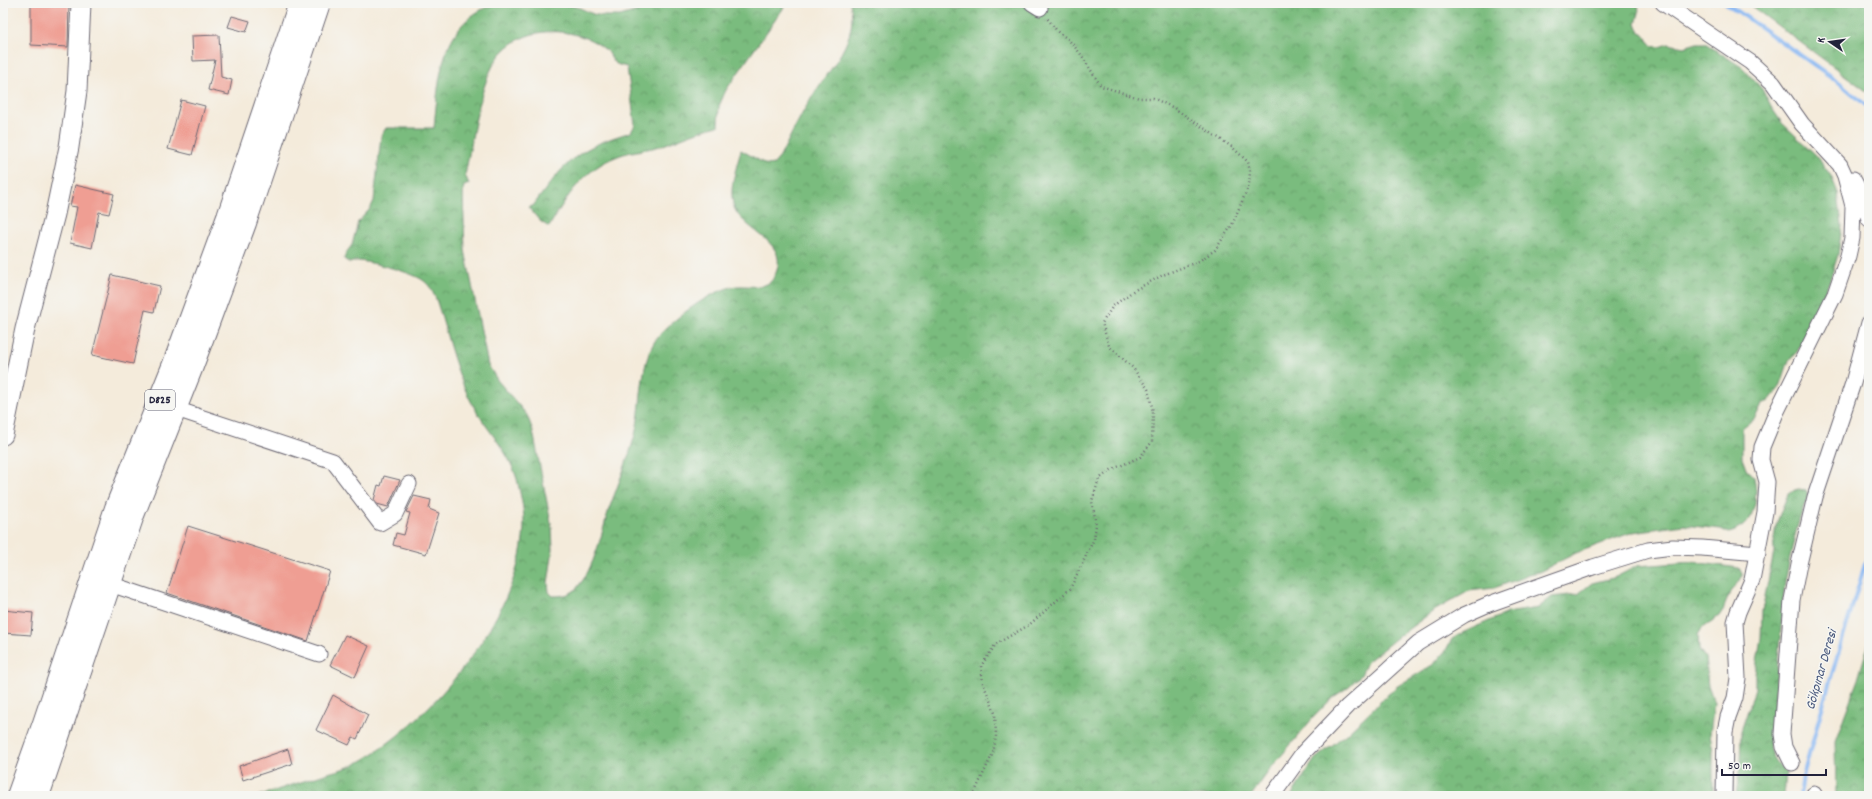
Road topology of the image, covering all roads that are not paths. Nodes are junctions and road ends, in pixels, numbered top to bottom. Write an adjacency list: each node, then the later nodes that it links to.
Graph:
1 (81, 3): 9 (main road)
2 (300, 3): 15 (highway, D825)
3 (319, 3): 8 (highway, D825)
4 (1663, 3): 5 (street)
5 (1830, 153): 6 (street); 11 (street)
6 (1869, 218)
7 (1869, 323): 14 (street)
8 (176, 409): 10 (street); 12 (highway, D825)
9 (3, 435)
10 (408, 484)
11 (1758, 553): 17 (street); 18 (street)
12 (110, 584): 13 (street); 16 (highway, D825)
13 (319, 654)
14 (1792, 763)
15 (18, 796)
16 (38, 796)
17 (1272, 796)
18 (1724, 796)

